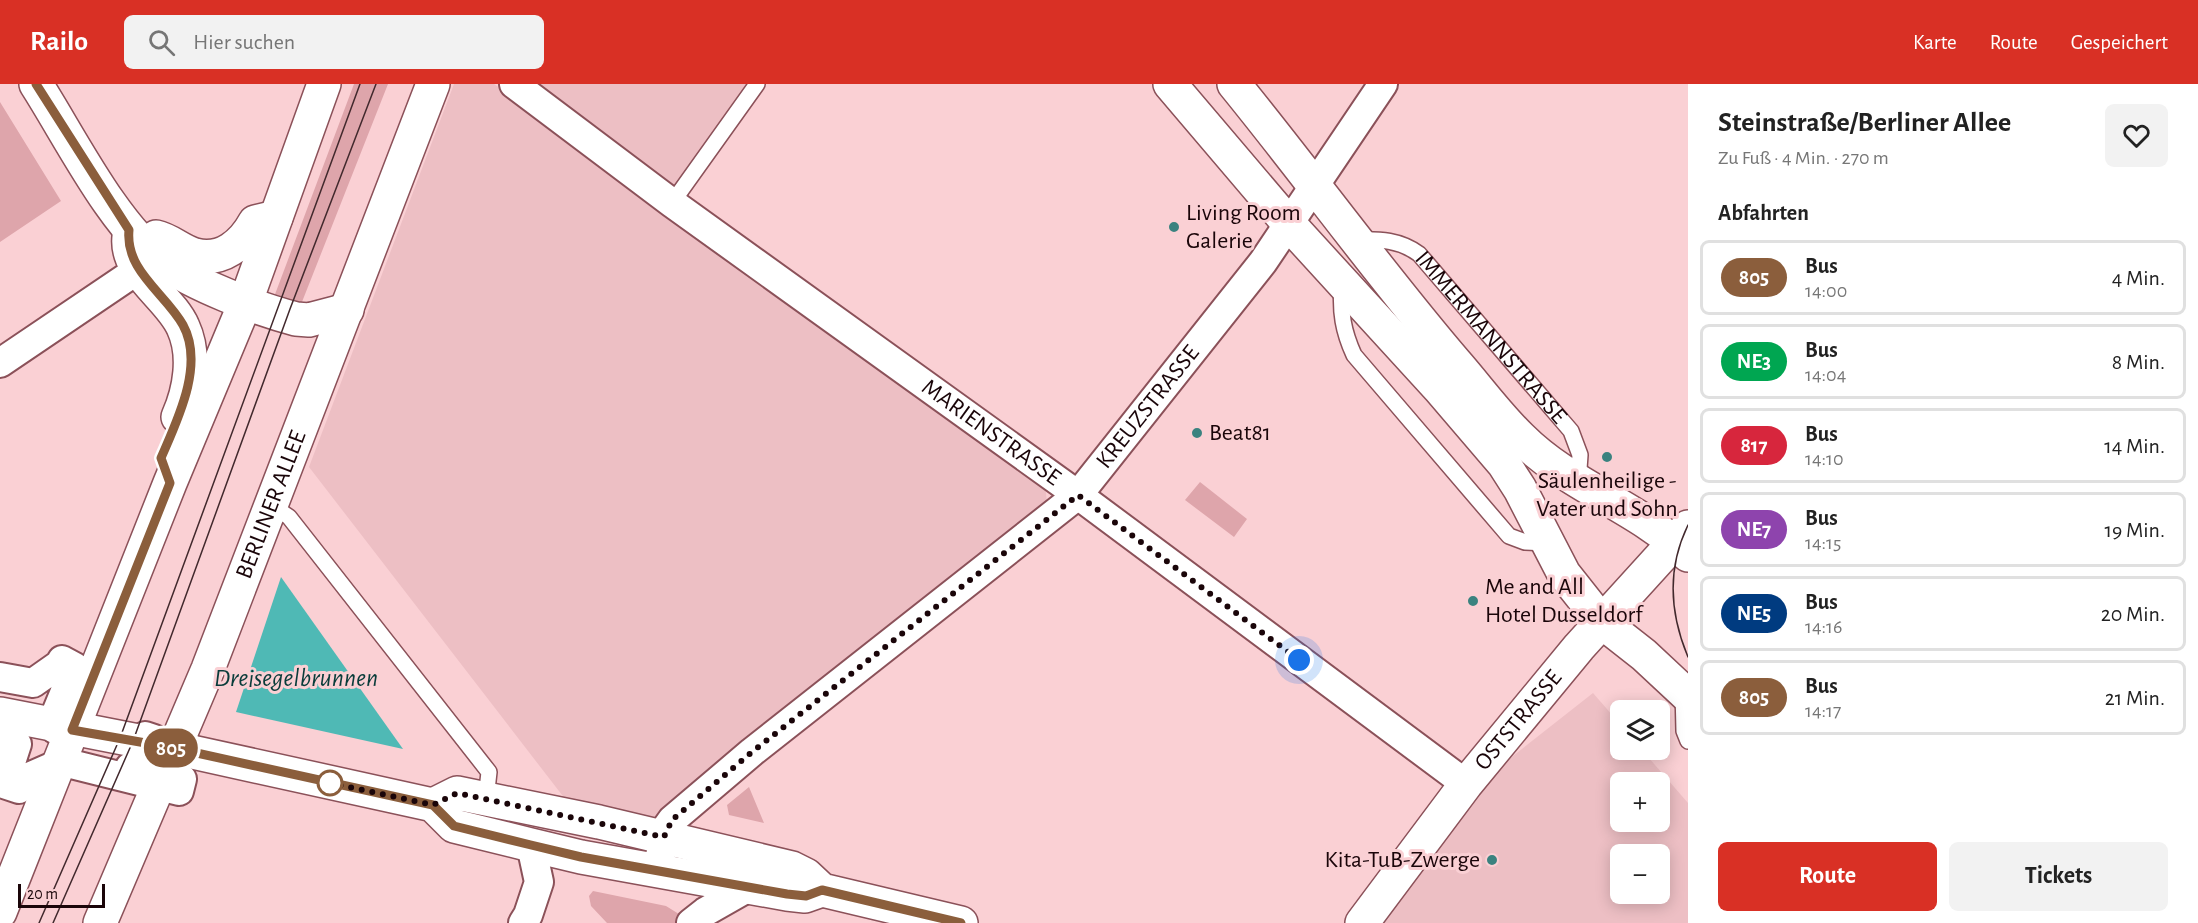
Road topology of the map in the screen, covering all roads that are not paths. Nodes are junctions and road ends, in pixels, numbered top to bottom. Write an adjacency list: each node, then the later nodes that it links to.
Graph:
1 (36, 84): 13 (street)
2 (324, 84): 11 (street)
3 (434, 84): 18 (street, BERLINER ALLEE)
4 (514, 84): 10 (street, MARIENSTRASSE)
5 (757, 84): 10 (lane)
6 (1170, 84): 12 (street)
7 (1234, 84): 9 (street, IMMERMANNSTRASSE)
8 (1383, 84): 9 (street, KREUZSTRASSE)
9 (1315, 185): 12 (street, KREUZSTRASSE); 14 (street, IMMERMANNSTRASSE)
10 (672, 203): 22 (street, MARIENSTRASSE)
11 (276, 217): 13 (street); 17 (street)
12 (1289, 224): 16 (street); 22 (street, KREUZSTRASSE)
13 (129, 230): 15 (street); 17 (street)
14 (1355, 240): 21 (street, IMMERMANNSTRASSE); 21 (lane, IMMERMANNSTRASSE)
15 (139, 269): 19 (street); 20 (street)
16 (1342, 283): 25 (street); 25 (lane)
17 (246, 301): 18 (street); 20 (street)
18 (347, 310): 23 (street, BERLINER ALLEE)
19 (0, 363)
20 (170, 483): 30 (street)
21 (1578, 483): 24 (street, IMMERMANNSTRASSE)
22 (1078, 495): 34 (street, MARIENSTRASSE); 37 (street, KREUZSTRASSE)
23 (272, 505): 33 (street, BERLINER ALLEE); 35 (lane)
24 (1683, 541): 26 (street, OSTSTRASSE)
25 (1548, 543): 26 (street)
26 (1602, 622): 28 (street); 34 (street, OSTSTRASSE)
27 (0, 677): 31 (street)
28 (1685, 694): 32 (lane)
29 (0, 714): 30 (street)
30 (72, 730): 33 (street); 42 (street)
31 (0, 740)
32 (1688, 741)
33 (174, 748): 36 (street); 43 (street, BERLINER ALLEE)
34 (1466, 784): 47 (street, OSTSTRASSE)
35 (486, 799): 36 (street); 37 (street)
36 (433, 805): 38 (street)
37 (664, 837): 39 (street, KREUZSTRASSE); 41 (street)
38 (531, 845): 39 (street); 44 (street)
39 (656, 871): 40 (street)
40 (747, 888): 41 (street); 45 (street)
41 (822, 890): 46 (street)
42 (0, 912)
43 (100, 923)
44 (523, 923)
45 (691, 923)
46 (961, 923)
47 (1362, 923)

